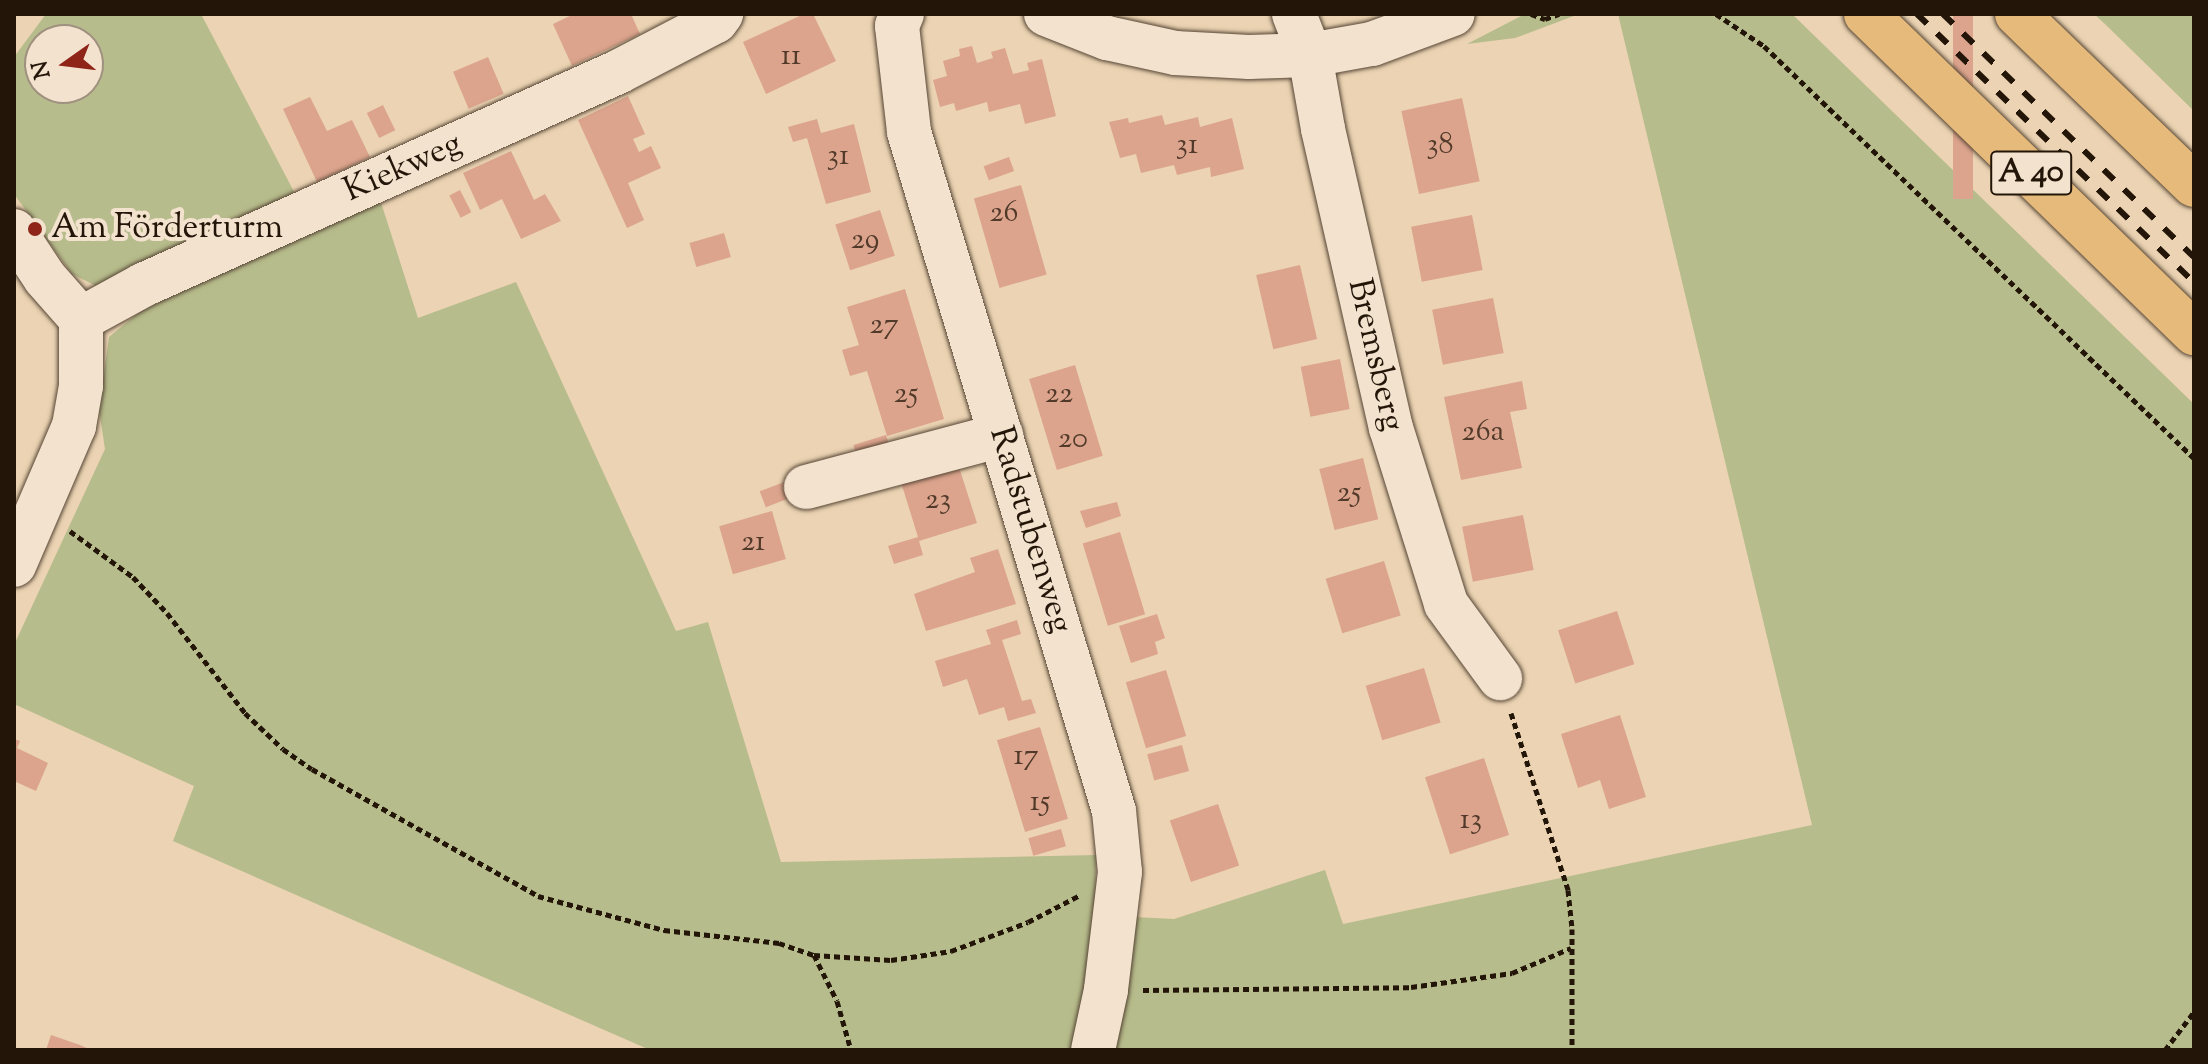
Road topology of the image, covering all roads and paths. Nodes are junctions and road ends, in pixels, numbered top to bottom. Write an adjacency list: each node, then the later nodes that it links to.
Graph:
1 (721, 14): 15 (street, Kiekweg)
2 (902, 14): 17 (street, Radstubenweg)
3 (1046, 14): 11 (street)
4 (1294, 14): 11 (street, Bremsberg)
5 (1453, 14): 11 (street)
6 (1531, 14): 7 (path)
7 (1559, 14)
8 (1716, 14): 18 (path)
9 (1866, 14): 16 (highway, A 40)
10 (2017, 14): 12 (highway)
11 (1310, 55): 22 (street, Bremsberg)
12 (2194, 185)
13 (14, 231): 14 (street)
14 (29, 268): 15 (street)
15 (81, 319): 20 (street)
16 (2194, 333)
17 (1001, 435): 19 (street); 23 (street, Radstubenweg)
18 (2194, 458)
19 (806, 487)
20 (38, 513): 21 (street); 25 (path)
21 (14, 565)
22 (1500, 678): 24 (path)
23 (1120, 872): 25 (path); 26 (street, Radstubenweg)
24 (1571, 948): 26 (path); 30 (path)
25 (814, 955): 28 (path)
26 (1106, 990): 29 (street, Radstubenweg)
27 (2194, 1012): 31 (path)
28 (851, 1050)
29 (1093, 1050)
30 (1572, 1050)
31 (2165, 1050)

